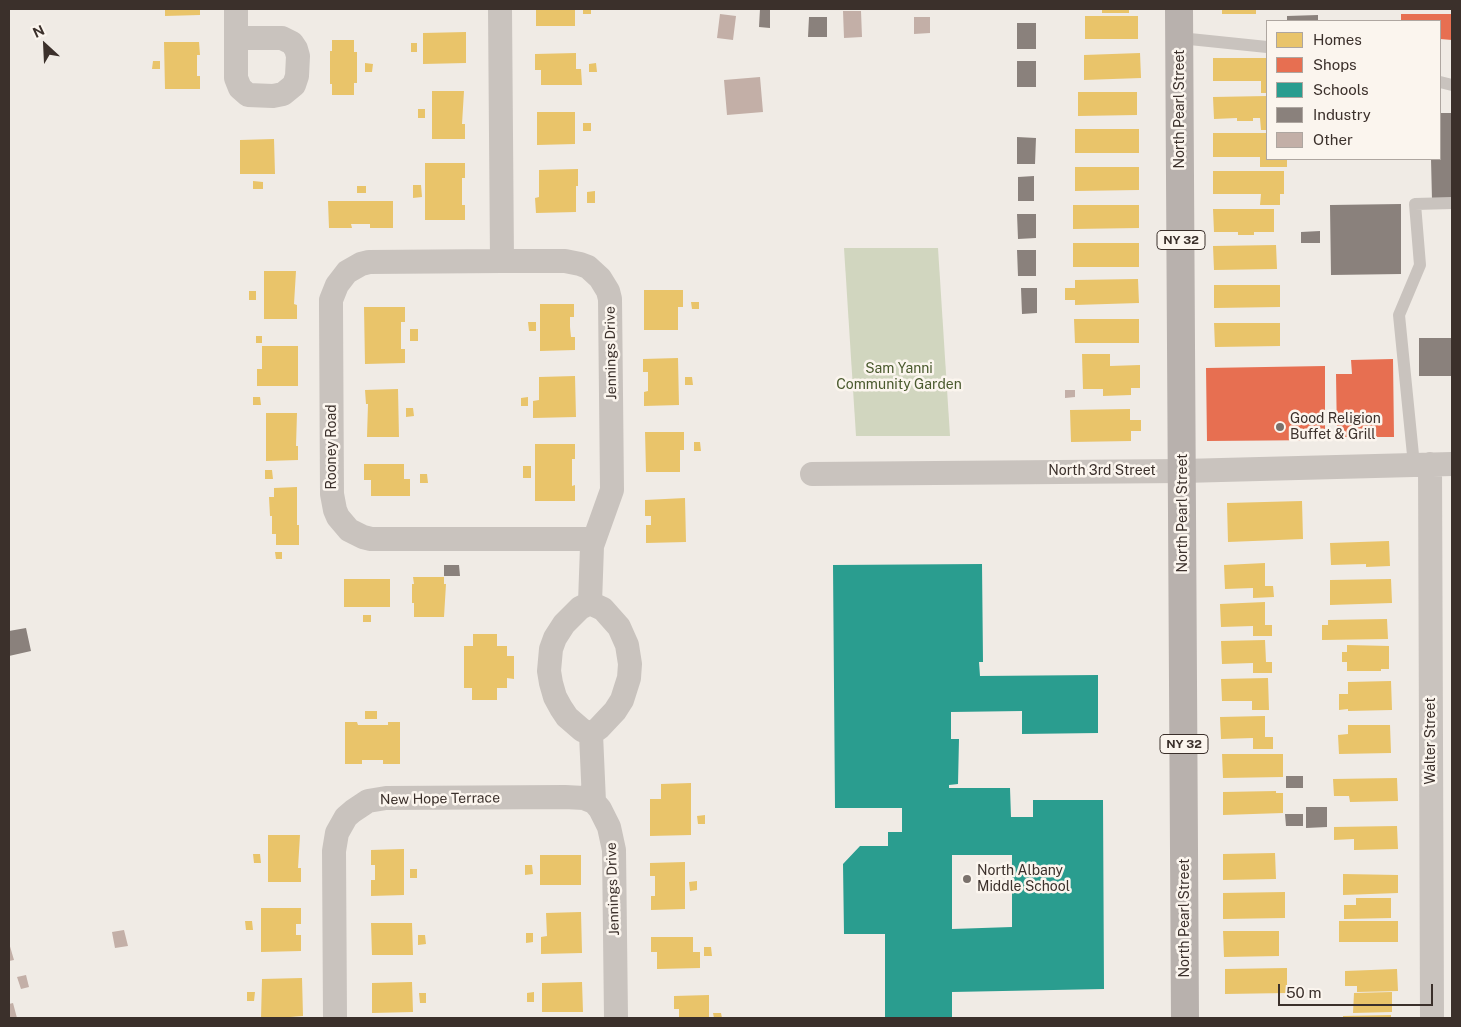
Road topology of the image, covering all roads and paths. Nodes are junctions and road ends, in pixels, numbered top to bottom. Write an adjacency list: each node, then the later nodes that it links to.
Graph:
1 (236, 9): 4 (street)
2 (500, 9): 8 (street)
3 (1179, 9): 5 (main road, North Pearl Street / NY 32)
4 (236, 38)
5 (1180, 38): 6 (lane); 10 (main road, North Pearl Street / NY 32)
6 (1266, 47)
7 (1452, 203): 9 (lane)
8 (502, 261): 12 (street, Jennings Drive); 12 (street, Rooney Road)
9 (1432, 464): 10 (street, North 3rd Street); 19 (street, Walter Street)
10 (1183, 470): 11 (street, North 3rd Street); 18 (main road, North Pearl Street / NY 32)
11 (812, 474)
12 (594, 538): 13 (street, Jennings Drive)
13 (590, 603): 14 (street); 14 (street)
14 (591, 734): 15 (street, Jennings Drive)
15 (594, 802): 16 (street, New Hope Terrace); 17 (street, Jennings Drive)
16 (335, 1018)
17 (616, 1018)
18 (1185, 1018)
19 (1432, 1018)

